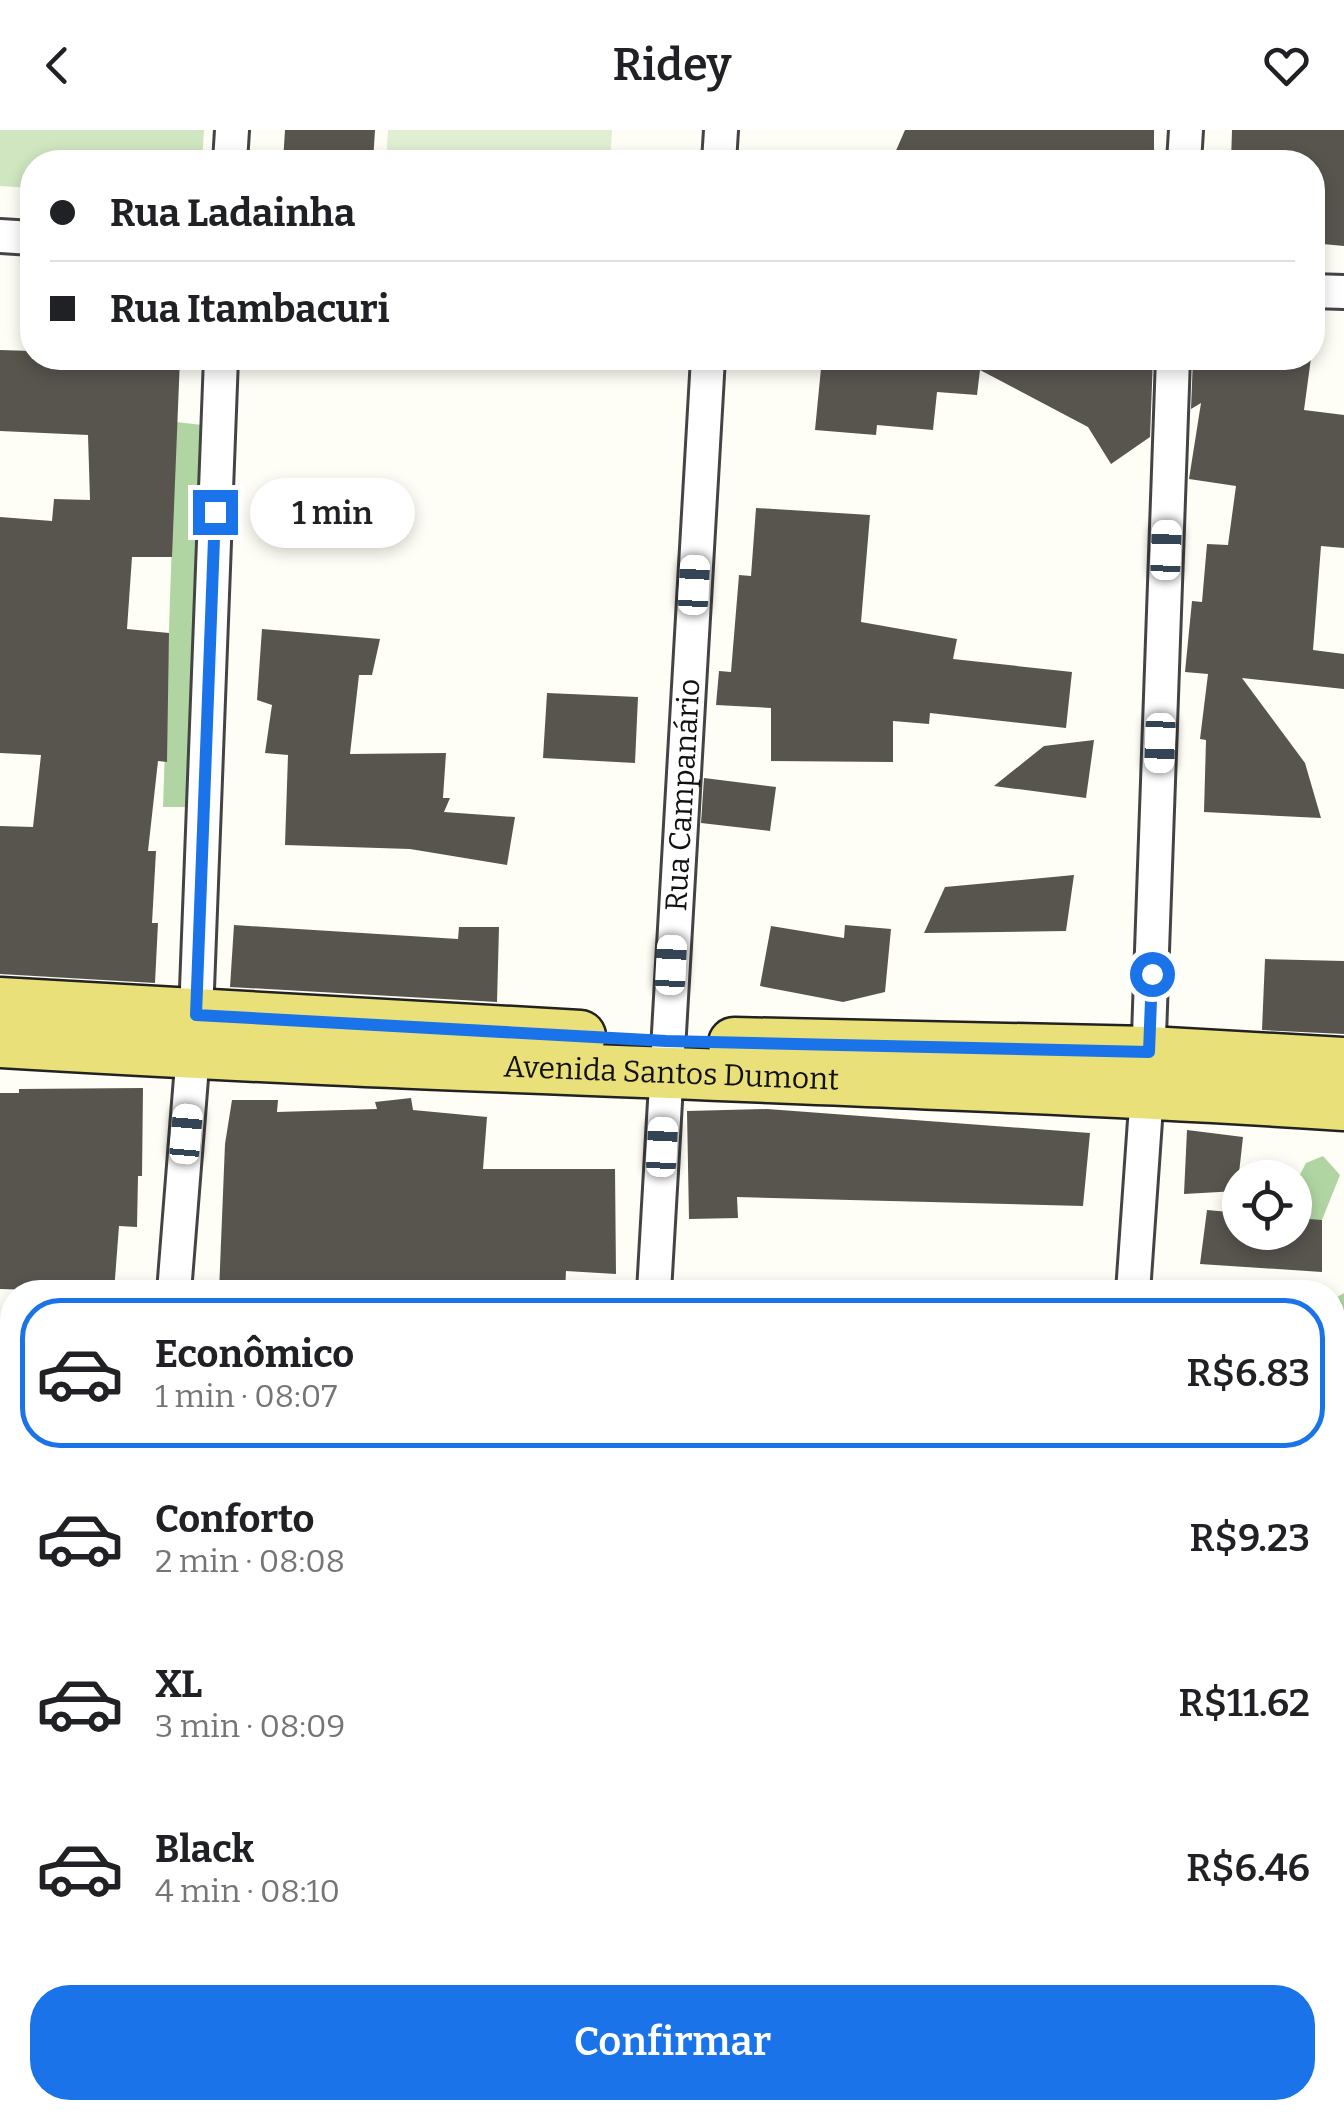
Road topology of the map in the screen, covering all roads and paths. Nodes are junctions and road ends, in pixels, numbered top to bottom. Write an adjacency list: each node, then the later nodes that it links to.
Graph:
1 (221, 370): 5 (street)
2 (707, 370): 7 (street, Rua Campanário)
3 (1174, 370): 9 (street)
4 (0, 1003): 5 (main road, Avenida Santos Dumont)
5 (194, 1034): 6 (main road, Avenida Santos Dumont); 7 (main road, Avenida Santos Dumont); 11 (street)
6 (0, 1042)
7 (666, 1057): 9 (main road, Avenida Santos Dumont); 12 (street, Rua Campanário)
8 (1344, 1063): 9 (main road, Avenida Santos Dumont)
9 (1148, 1072): 10 (main road, Avenida Santos Dumont); 13 (street)
10 (1344, 1104)
11 (175, 1280)
12 (655, 1280)
13 (1134, 1280)

